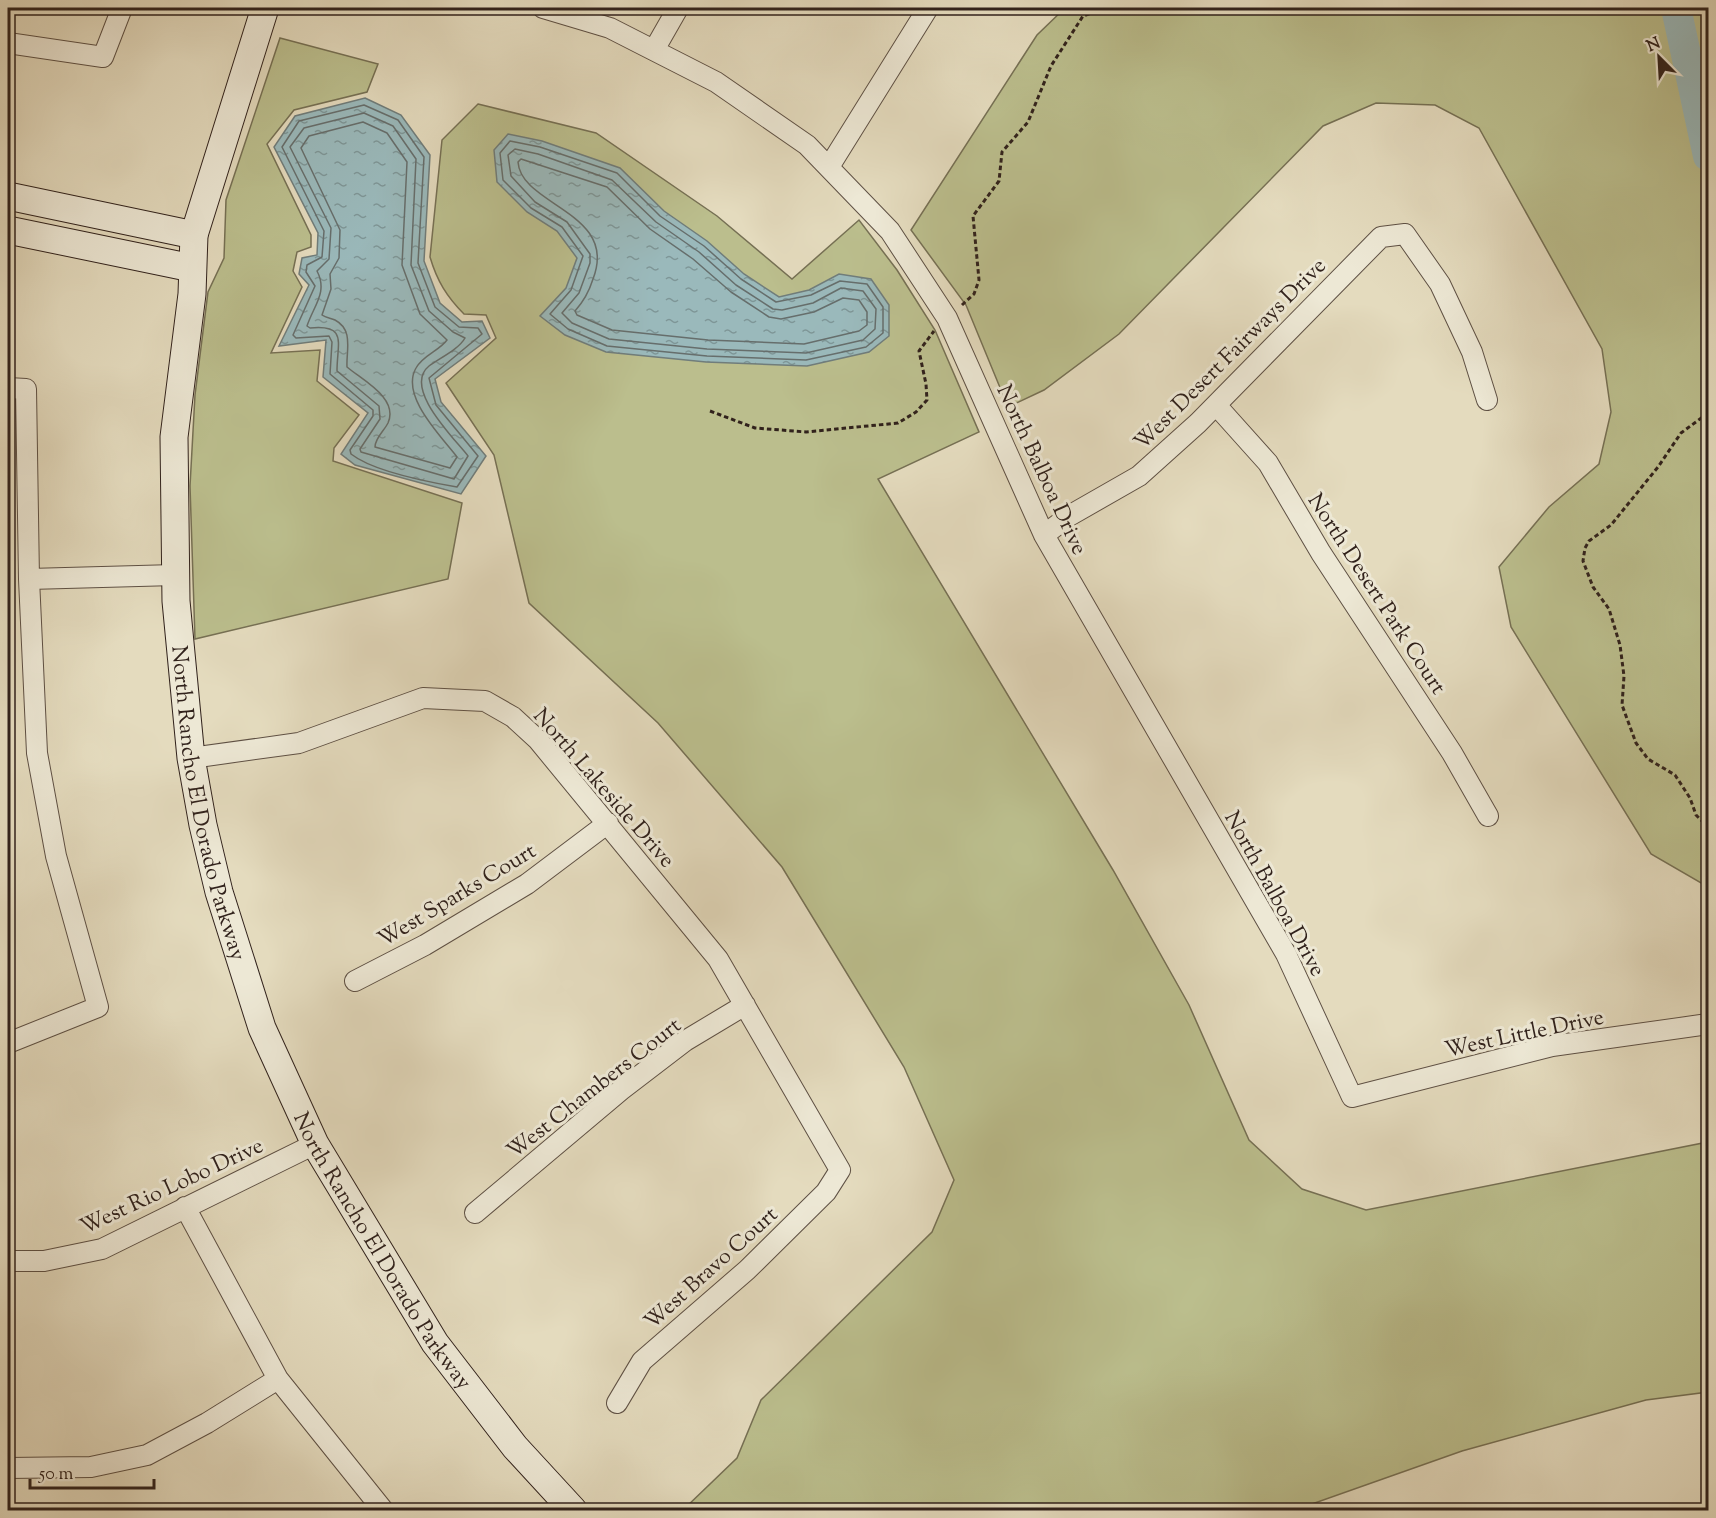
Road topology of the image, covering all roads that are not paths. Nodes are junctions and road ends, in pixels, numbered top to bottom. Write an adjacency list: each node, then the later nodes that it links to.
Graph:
1 (122, 8): 6 (street)
2 (265, 8): 11 (street, North Rancho El Dorado Parkway)
3 (543, 8): 7 (street, North Balboa Drive)
4 (678, 8): 7 (street)
5 (928, 8): 8 (street)
6 (8, 43)
7 (654, 50): 8 (street, North Balboa Drive)
8 (829, 167): 16 (street, North Balboa Drive)
9 (8, 196): 11 (street)
10 (8, 231): 12 (street)
11 (194, 235): 12 (street, North Rancho El Dorado Parkway)
12 (192, 268): 17 (street, North Rancho El Dorado Parkway)
13 (17, 389): 18 (street)
14 (1487, 400): 15 (street, West Desert Fairways Drive)
15 (1216, 405): 16 (street, West Desert Fairways Drive); 20 (street, North Desert Park Court)
16 (1044, 535): 26 (street, North Balboa Drive)
17 (176, 575): 18 (street); 19 (street, North Rancho El Dorado Parkway)
18 (29, 579): 25 (street)
19 (191, 758): 21 (street, North Lakeside Drive); 27 (street, North Rancho El Dorado Parkway)
20 (1488, 816)
21 (608, 823): 22 (street, West Sparks Court); 23 (street, North Lakeside Drive)
22 (355, 981)
23 (745, 1005): 28 (street, North Lakeside Drive); 30 (street, West Chambers Court)
24 (1708, 1024): 26 (street, West Little Drive)
25 (8, 1043)
26 (1352, 1097)
27 (315, 1144): 29 (street, West Rio Lobo Drive); 36 (street, North Rancho El Dorado Parkway)
28 (840, 1170): 33 (street, West Bravo Court)
29 (185, 1207): 31 (street, West Rio Lobo Drive); 32 (street)
30 (475, 1213)
31 (8, 1261)
32 (278, 1379): 34 (street); 35 (street)
33 (617, 1403)
34 (8, 1468)
35 (383, 1510)
36 (573, 1510)

